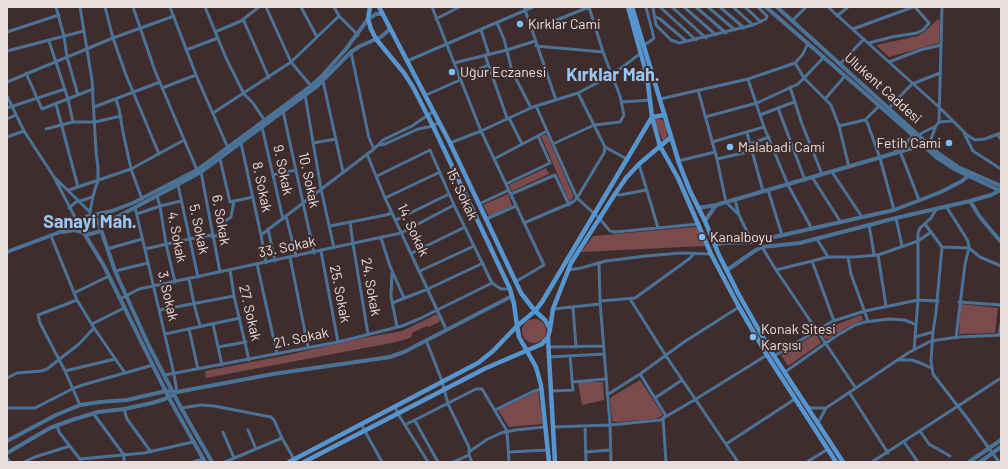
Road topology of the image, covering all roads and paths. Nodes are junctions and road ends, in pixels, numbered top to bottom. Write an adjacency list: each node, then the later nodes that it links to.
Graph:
1 (56, 7): 39 (street)
2 (80, 7): 58 (street)
3 (105, 7): 66 (street)
4 (133, 7): 51 (street, 6. Sokak)
5 (170, 7): 40 (street)
6 (204, 7): 60 (street)
7 (259, 7): 44 (street)
8 (266, 7): 93 (street)
9 (301, 7): 65 (street)
10 (334, 7): 41 (street)
11 (370, 7): 45 (main road)
12 (379, 7): 38 (main road)
13 (432, 7): 46 (street)
14 (459, 7): 46 (street)
15 (533, 7): 37 (street)
16 (589, 7): 56 (street); 86 (street)
17 (628, 7): 87 (main road)
18 (632, 7): 78 (main road)
19 (646, 7): 78 (street)
20 (653, 7): 43 (street)
21 (660, 7): 71 (street)
22 (672, 7): 68 (street)
23 (684, 7): 63 (street)
24 (696, 7): 61 (street)
25 (708, 7): 57 (street)
26 (720, 7): 52 (street)
27 (733, 7): 50 (street)
28 (745, 7): 48 (street)
29 (758, 7): 48 (street)
30 (766, 7): 75 (street)
31 (777, 7): 47 (street, Ulukent Caddesi)
32 (806, 7): 47 (street)
33 (828, 7): 42 (street)
34 (848, 7): 42 (street)
35 (914, 7): 54 (street); 76 (street)
36 (942, 7): 79 (street)
37 (524, 9): 49 (street); 56 (street)
38 (382, 14): 45 (street); 53 (main road)
39 (59, 15): 59 (street); 64 (street)
40 (174, 16): 51 (street); 82 (street)
41 (339, 16): 62 (street); 65 (street)
42 (837, 16): 54 (street)
43 (656, 17): 74 (street); 74 (street)
44 (244, 19): 60 (street); 104 (street)
45 (368, 19): 62 (street); 69 (main road)
46 (436, 19): 77 (street)
47 (792, 21): 97 (street, Ulukent Caddesi)
48 (761, 22): 50 (street)
49 (497, 23): 55 (street); 83 (street)
50 (753, 26): 52 (street)
51 (141, 28): 66 (street); 110 (street, 6. Sokak)
52 (744, 28): 57 (street)
53 (390, 29): 69 (street); 92 (main road)
54 (853, 29): 70 (street)
55 (481, 30): 77 (street); 88 (street)
56 (532, 30): 73 (street)
57 (735, 30): 61 (street)
58 (84, 31): 64 (street); 81 (street)
59 (7, 32)
60 (215, 32): 67 (street)
61 (726, 33): 63 (street)
62 (358, 35): 112 (street)
63 (716, 35): 68 (street)
64 (64, 36): 72 (street); 89 (street)
65 (317, 37): 93 (street)
66 (113, 38): 81 (street); 118 (street)
67 (218, 38): 82 (street); 120 (street)
68 (706, 38): 71 (street)
69 (376, 39): 85 (street); 149 (main road)
70 (864, 39): 76 (street); 97 (street)
71 (696, 40): 74 (street)
72 (49, 41): 84 (street); 91 (street)
73 (535, 41): 80 (street); 83 (street)
74 (686, 41)
75 (808, 43): 90 (street); 95 (street)
76 (868, 43): 94 (street)
77 (447, 45): 92 (street); 96 (street)
78 (644, 45): 128 (main road)
79 (941, 45): 94 (street); 100 (street)
80 (536, 46): 86 (street); 130 (street)
81 (87, 48): 89 (street); 116 (street)
82 (186, 50): 101 (street)
83 (507, 50): 88 (street); 141 (street)
84 (7, 51)
85 (350, 52): 108 (street); 199 (street)
86 (603, 52): 102 (street)
87 (641, 53): 102 (street); 131 (main road)
88 (487, 55): 96 (street); 98 (street)
89 (67, 57): 91 (street); 121 (street)
90 (824, 57): 103 (street); 105 (street)
91 (55, 61): 99 (street); 115 (street)
92 (407, 61): 123 (main road)
93 (291, 62): 104 (street); 112 (street)
94 (889, 62): 111 (street)
95 (795, 63): 105 (street); 107 (street)
96 (454, 64): 106 (street)
97 (840, 64): 143 (street, Ulukent Caddesi)
98 (488, 66): 106 (street); 155 (street)
99 (26, 73): 109 (street); 125 (street)
100 (940, 73): 111 (street); 144 (street)
101 (196, 75): 114 (street); 147 (street)
102 (612, 75): 119 (street); 132 (street)
103 (845, 76): 129 (street); 138 (street)
104 (269, 78): 120 (street)
105 (804, 78): 113 (street); 129 (street)
106 (460, 79): 123 (street); 172 (street)
107 (748, 79): 117 (street); 134 (street)
108 (323, 81): 122 (street); 183 (street)
109 (7, 82)
110 (160, 82): 114 (street, 6. Sokak); 118 (street)
111 (912, 84): 143 (street); 144 (street)
112 (311, 86): 157 (street)
113 (790, 87): 133 (street); 134 (street)
114 (162, 88): 185 (street, 6. Sokak)
115 (65, 89): 125 (street); 126 (street)
116 (93, 89): 121 (street); 139 (street)
117 (698, 90): 128 (street); 154 (street)
118 (134, 93): 127 (street); 203 (street)
119 (578, 93): 130 (street); 165 (street)
120 (244, 94): 147 (street); 157 (street)
121 (78, 95): 126 (street)
122 (305, 95): 145 (street); 189 (street)
123 (426, 95): 146 (main road)
124 (7, 96): 136 (street)
125 (36, 99): 135 (street); 136 (street)
126 (68, 99): 135 (street); 160 (street)
127 (116, 99): 139 (street); 152 (street)
128 (660, 99): 150 (main road)
129 (825, 99): 168 (street)
130 (556, 100): 137 (street)
131 (651, 100): 132 (street); 153 (main road)
132 (622, 102): 165 (street)
133 (794, 102): 142 (street); 221 (street)
134 (757, 103): 151 (street); 154 (street)
135 (56, 104): 164 (street)
136 (11, 106): 140 (street); 148 (street)
137 (536, 106): 141 (street); 173 (street)
138 (879, 106): 158 (street); 179 (street)
139 (94, 107): 161 (street)
140 (7, 108)
141 (531, 108): 155 (street)
142 (778, 108): 151 (street); 228 (street)
143 (889, 108): 179 (street, Ulukent Caddesi)
144 (940, 108): 159 (street); 163 (street)
145 (283, 111): 166 (street); 216 (street, 10. Sokak)
146 (434, 111): 149 (street); 162 (main road)
147 (214, 113): 198 (street)
148 (16, 115): 156 (street); 171 (street)
149 (427, 115): 167 (main road); 194 (street)
150 (665, 115): 153 (main road); 181 (main road)
151 (760, 115): 169 (street)
152 (121, 116): 161 (street); 214 (street)
153 (652, 117): 196 (main road); 209 (main road)
154 (705, 117): 187 (street)
155 (508, 118): 172 (street); 190 (street)
156 (7, 119)
157 (266, 120): 198 (street)
158 (865, 120): 168 (street); 206 (street)
159 (952, 121): 163 (street); 174 (street)
160 (73, 122): 161 (street); 164 (street)
161 (95, 122): 227 (street)
162 (439, 122): 167 (street); 186 (main road)
163 (938, 124): 179 (street); 193 (street)
164 (62, 125): 170 (street); 232 (street)
165 (594, 125): 191 (street); 197 (street)
166 (262, 126): 188 (street); 222 (street, 9. Sokak)
167 (433, 126): 194 (street); 356 (main road)
168 (839, 126): 213 (street)
169 (764, 127): 175 (street); 182 (street)
170 (46, 130)
171 (24, 131): 180 (street); 225 (street)
172 (481, 131): 186 (street); 208 (street)
173 (547, 131): 178 (street); 191 (street)
174 (963, 131): 177 (street); 215 (street)
175 (747, 133): 187 (street); 192 (street)
176 (1001, 133): 177 (street)
177 (997, 134): 184 (street)
178 (538, 136): 190 (street); 229 (street)
179 (916, 136): 193 (street, Ulukent Caddesi); 195 (street); 205 (street)
180 (7, 137)
181 (671, 137): 196 (main road); 211 (main road)
182 (769, 137): 192 (street); 231 (street)
183 (336, 139): 189 (street); 218 (street)
184 (1001, 139)
185 (184, 140): 203 (street); 217 (street, 6. Sokak)
186 (450, 142): 257 (main road)
187 (712, 142): 201 (street)
188 (241, 143): 207 (street); 245 (street, 8. Sokak)
189 (313, 143): 234 (street)
190 (522, 144): 208 (street)
191 (553, 144): 247 (street)
192 (750, 144): 200 (street)
193 (929, 144): 233 (street, Ulukent Caddesi)
194 (379, 145): 199 (street)
195 (923, 145): 202 (street); 224 (street)
196 (660, 146): 212 (main road); 286 (main road)
197 (605, 147): 209 (street); 247 (street)
198 (228, 148): 217 (street)
199 (374, 149): 204 (street)
200 (752, 151): 210 (street); 239 (street)
201 (715, 152): 210 (street); 211 (street)
202 (900, 152): 205 (street); 250 (street)
203 (158, 154): 214 (street)
204 (367, 154): 218 (street); 223 (street, 14. Sokak)
205 (893, 154): 206 (street)
206 (880, 158): 213 (street); 268 (street)
207 (220, 159): 217 (street); 253 (street)
208 (494, 159): 229 (street)
209 (627, 159): 271 (main road)
210 (717, 159): 255 (street)
211 (678, 161): 266 (main road)
212 (639, 164): 237 (street); 242 (main road)
213 (849, 167): 220 (street)
214 (131, 169): 227 (street); 248 (street)
215 (1001, 169)
216 (296, 170): 222 (street); 256 (street, 10. Sokak)
217 (199, 171): 230 (street); 248 (street); 302 (street, 6. Sokak)
218 (343, 172): 234 (street)
219 (440, 172): 223 (street, 15. Sokak); 240 (street, 15. Sokak); 246 (street)
220 (832, 172): 221 (street); 275 (street)
221 (822, 174): 226 (street)
222 (273, 175): 278 (street, 9. Sokak)
223 (377, 176): 246 (street, 14. Sokak)
224 (968, 176): 233 (street); 250 (street)
225 (54, 177): 235 (street); 265 (street)
226 (812, 177): 228 (street); 282 (street)
227 (98, 180): 232 (street); 243 (street)
228 (805, 180): 231 (street)
229 (506, 184): 236 (street)
230 (178, 185): 244 (street); 252 (street, 5. Sokak)
231 (788, 185): 238 (street); 294 (street)
232 (78, 187): 235 (street)
233 (1001, 188): 254 (street)
234 (321, 189): 256 (street); 288 (street)
235 (68, 190): 251 (street)
236 (509, 190): 241 (street); 257 (street)
237 (646, 190): 242 (street); 292 (street)
238 (768, 190): 239 (street); 300 (street)
239 (763, 192): 249 (street)
240 (449, 194): 258 (street, 15. Sokak); 280 (street)
241 (511, 194): 259 (street); 261 (street)
242 (615, 194): 276 (main road)
243 (93, 196): 251 (street); 269 (street)
244 (157, 196): 260 (street, 4. Sokak); 264 (street)
245 (253, 197): 253 (street); 299 (street, 8. Sokak)
246 (385, 198): 270 (street, 14. Sokak)
247 (577, 198): 259 (street); 271 (street)
248 (142, 199): 269 (street)
249 (735, 200): 255 (street); 273 (street)
250 (919, 200): 268 (street)
251 (79, 201): 265 (street); 269 (street)
252 (181, 201): 260 (street); 304 (street, 5. Sokak)
253 (234, 201): 302 (street)
254 (970, 201): 263 (street); 309 (street)
255 (726, 202): 262 (street); 273 (street)
256 (303, 203): 274 (street); 323 (street, 10. Sokak)
257 (479, 204): 279 (main road)
258 (454, 205): 290 (street, 15. Sokak); 298 (street, 33. Sokak)
259 (569, 205): 285 (street)
260 (160, 206): 272 (street); 310 (street, 4. Sokak)
261 (516, 206): 279 (street); 285 (street)
262 (716, 206): 266 (street); 281 (street)
263 (946, 206): 267 (street); 318 (street)
264 (135, 207): 272 (street, 3. Sokak); 291 (street)
265 (69, 208): 284 (street)
266 (698, 208): 281 (main road)
267 (937, 208): 277 (street); 287 (street)
268 (894, 210): 275 (street)
269 (91, 213): 284 (street); 291 (street)
270 (392, 213): 280 (street, 14. Sokak); 283 (street)
271 (594, 213): 276 (street); 379 (main road)
272 (137, 214): 306 (street, 3. Sokak)
273 (739, 215): 308 (street)
274 (286, 216): 278 (street); 328 (street)
275 (862, 217): 282 (street)
276 (599, 218): 292 (street); 341 (main road)
277 (896, 218): 289 (street); 314 (street)
278 (283, 219): 293 (street)
279 (486, 219): 352 (main road)
280 (396, 220): 298 (street, 14. Sokak)
281 (705, 221): 312 (main road)
282 (840, 221): 294 (street)
283 (350, 222): 288 (street); 311 (street, 24. Sokak)
284 (78, 223): 295 (street); 297 (street)
285 (524, 223): 352 (street)
286 (699, 224): 292 (street); 326 (main road)
287 (926, 224): 296 (street); 307 (street)
288 (330, 226): 317 (street)
289 (869, 226): 305 (street); 327 (street)
290 (465, 227): 313 (street, 15. Sokak); 324 (street)
291 (100, 228): 297 (street); 319 (street)
292 (658, 228)
293 (268, 229): 299 (street); 332 (street)
294 (812, 229): 300 (street)
295 (60, 232): 297 (street); 301 (street)
296 (931, 232): 307 (street); 316 (street)
297 (84, 233): 348 (street)
298 (401, 233): 303 (street, 33. Sokak); 324 (street, 14. Sokak)
299 (261, 235): 335 (street, 8. Sokak)
300 (782, 235): 308 (street)
301 (51, 236): 322 (street); 357 (street)
302 (212, 236): 304 (street); 346 (street, 6. Sokak)
303 (381, 238): 311 (street, 33. Sokak); 347 (street)
304 (189, 239): 310 (street); 349 (street, 5. Sokak)
305 (817, 239): 315 (street); 329 (street)
306 (142, 240): 319 (street); 320 (street, 3. Sokak)
307 (918, 241): 314 (street); 365 (street)
308 (752, 242): 312 (street)
309 (1001, 242)
310 (166, 244): 320 (street); 351 (street, 4. Sokak)
311 (353, 244): 317 (street, 33. Sokak); 398 (street, 24. Sokak)
312 (715, 245): 342 (main road)
313 (474, 246): 336 (street, 15. Sokak); 345 (street)
314 (902, 246): 327 (street)
315 (762, 247): 342 (street); 343 (street)
316 (942, 247): 318 (street); 366 (street)
317 (334, 248): 321 (street, 33. Sokak)
318 (969, 248): 339 (street); 368 (street)
319 (107, 249): 344 (street)
320 (145, 249): 334 (street, 3. Sokak)
321 (321, 251): 323 (street, 33. Sokak); 406 (street, 25. Sokak)
322 (7, 252)
323 (314, 252): 328 (street, 33. Sokak)
324 (412, 253): 345 (street, 14. Sokak)
325 (695, 253): 326 (street); 337 (street); 362 (street)
326 (712, 254): 374 (main road)
327 (876, 254): 331 (street); 372 (street)
328 (296, 256): 330 (street, 33. Sokak)
329 (828, 256): 331 (street); 333 (street)
330 (290, 257): 332 (street, 33. Sokak); 410 (street)
331 (848, 257): 380 (street)
332 (275, 261): 335 (street, 33. Sokak)
333 (812, 261): 343 (street); 382 (street)
334 (148, 262): 344 (street); 354 (street, 3. Sokak)
335 (266, 262): 338 (street, 33. Sokak)
336 (483, 263): 353 (street, 15. Sokak); 355 (street)
337 (599, 263): 341 (street); 367 (street)
338 (257, 264): 340 (street, 33. Sokak); 415 (street)
339 (1001, 266)
340 (230, 270): 346 (street, 33. Sokak); 359 (street, 27. Sokak)
341 (568, 270): 377 (main road)
342 (727, 270): 420 (main road)
343 (776, 270): 395 (street)
344 (115, 271): 358 (street)
345 (420, 271): 355 (street, 14. Sokak)
346 (220, 272): 349 (street, 33. Sokak)
347 (392, 272): 361 (street); 369 (street)
348 (109, 276): 357 (street); 363 (street)
349 (198, 277): 350 (street, 33. Sokak)
350 (189, 279): 351 (street, 33. Sokak); 370 (street)
351 (175, 282): 354 (street, 33. Sokak)
352 (516, 282): 379 (main road)
353 (492, 283): 356 (street); 376 (street, 21. Sokak)
354 (154, 286): 358 (street, 33. Sokak); 378 (street, 3. Sokak)
355 (428, 289): 361 (street); 376 (street, 14. Sokak)
356 (510, 290): 360 (main road)
357 (74, 293): 364 (street)
358 (126, 296): 363 (street, 33. Sokak); 435 (street)
359 (234, 296): 370 (street); 381 (street, 27. Sokak)
360 (512, 296): 387 (main road); 393 (street)
361 (404, 298): 369 (street)
362 (630, 298): 367 (street); 419 (street)
363 (120, 299): 375 (street)
364 (77, 300): 384 (street); 422 (street)
365 (918, 300): 366 (street); 372 (street); 388 (street)
366 (938, 301): 396 (street)
367 (600, 302): 373 (street); 408 (street)
368 (959, 302): 371 (street); 402 (street)
369 (392, 303): 391 (street)
370 (194, 304): 378 (street); 386 (street)
371 (1001, 305)
372 (886, 306): 380 (street)
373 (573, 307): 377 (street); 412 (street)
374 (739, 307): 417 (main road); 419 (street)
375 (124, 308): 384 (street); 426 (street)
376 (438, 309): 391 (street, 21. Sokak); 393 (street, 14. Sokak)
377 (553, 309): 394 (main road)
378 (160, 310): 397 (street, 3. Sokak)
379 (535, 311): 387 (main road); 394 (main road)
380 (865, 311): 382 (street); 383 (street)
381 (240, 318): 385 (street); 405 (street, 27. Sokak)
382 (834, 320): 395 (street)
383 (868, 322): 388 (street); 407 (street)
384 (92, 324): 390 (street)
385 (213, 324): 386 (street); 409 (street)
386 (200, 326): 392 (street)
387 (516, 326): 413 (main road); 440 (main road)
388 (916, 326): 401 (street)
389 (1001, 326): 399 (street)
390 (94, 328): 422 (street); 423 (street)
391 (397, 328): 398 (street, 21. Sokak)
392 (189, 329): 397 (street); 429 (street)
393 (446, 329): 403 (street)
394 (550, 329): 400 (main road)
395 (816, 330): 407 (street); 420 (street)
396 (933, 332): 401 (street); 404 (street)
397 (165, 334): 433 (street, 3. Sokak)
398 (368, 334): 406 (street, 21. Sokak)
399 (1000, 335): 402 (street)
400 (548, 337): 411 (main road); 413 (main road)
401 (915, 337): 414 (street)
402 (956, 338): 404 (street)
403 (426, 340): 440 (street); 448 (street)
404 (933, 341): 414 (street); 428 (street)
405 (246, 342): 409 (street); 424 (street, 27. Sokak)
406 (338, 342): 410 (street, 21. Sokak)
407 (825, 344): 431 (street); 443 (street)
408 (604, 346): 412 (street); 416 (street)
409 (218, 347): 427 (street)
410 (308, 347): 415 (street, 21. Sokak)
411 (548, 347): 412 (street); 421 (main road)
412 (576, 347)
413 (526, 350): 444 (main road); 445 (main road)
414 (914, 350): 425 (street)
415 (277, 354): 424 (street, 21. Sokak)
416 (604, 354): 418 (street); 438 (street)
417 (767, 355): 453 (street); 454 (main road)
418 (570, 356): 421 (street); 441 (street)
419 (666, 356): 434 (street); 439 (street)
420 (774, 356): 431 (main road)
421 (549, 357): 446 (main road)
422 (59, 359): 430 (street); 436 (street)
423 (115, 359): 430 (street); 432 (street)
424 (249, 360): 427 (street, 21. Sokak)
425 (897, 360): 428 (street); 443 (street)
426 (153, 365): 432 (street); 447 (street)
427 (222, 365): 429 (street, 21. Sokak)
428 (932, 368): 459 (street)
429 (198, 369): 433 (street, 21. Sokak)
430 (65, 371): 442 (street)
431 (785, 372): 458 (main road)
432 (124, 373): 442 (street)
433 (174, 374): 435 (street, 21. Sokak); 448 (street, 3. Sokak)
434 (640, 374): 450 (street); 452 (street)
435 (164, 375): 448 (street)
436 (7, 378)
437 (1001, 378): 459 (street)
438 (606, 379): 441 (street); 450 (street)
439 (682, 380): 452 (street); 453 (street)
440 (442, 381): 444 (street); 457 (main road)
441 (573, 382): 446 (street)
442 (74, 388): 456 (street); 460 (street)
443 (855, 388): 449 (street)
444 (444, 389): 455 (street); 466 (main road)
445 (542, 389): 464 (street); 475 (main road)
446 (551, 390): 476 (main road)
447 (166, 391): 448 (street); 451 (street); 456 (street)
448 (174, 392): 451 (street); 461 (street)
449 (849, 392): 462 (street); 500 (street)
450 (607, 395): 472 (street)
451 (169, 398): 463 (street); 485 (street)
452 (655, 398): 467 (street)
453 (696, 399): 467 (street); 487 (street)
454 (795, 399): 487 (street); 492 (main road)
455 (448, 404): 464 (street); 468 (street); 502 (street)
456 (80, 406): 484 (street)
457 (395, 406): 466 (street); 470 (main road)
458 (807, 406): 462 (street); 469 (main road)
459 (958, 406): 480 (street); 493 (street)
460 (7, 408)
461 (181, 408): 482 (street); 517 (street)
462 (826, 408): 469 (street)
463 (124, 409): 465 (street); 496 (street)
464 (495, 410): 479 (street)
465 (93, 413): 471 (street); 504 (street)
466 (398, 414): 473 (street); 478 (main road)
467 (665, 417): 472 (street); 531 (street)
468 (415, 421): 473 (street); 490 (street)
469 (818, 423): 534 (main road)
470 (361, 424): 478 (street); 508 (main road)
471 (57, 425): 488 (street); 501 (street)
472 (610, 425): 474 (street); 495 (street)
473 (405, 426): 497 (street)
474 (585, 426): 476 (street); 499 (street)
475 (546, 427): 479 (street); 494 (main road)
476 (553, 427): 528 (main road)
477 (248, 430): 491 (street)
478 (365, 430): 511 (street); 520 (main road)
479 (507, 431): 498 (street); 502 (street)
480 (920, 431): 486 (street); 505 (street)
481 (223, 432): 507 (street)
482 (282, 438): 491 (street); 508 (street)
483 (1001, 440): 493 (street)
484 (7, 441)
485 (193, 442): 496 (street); 510 (street)
486 (904, 442): 500 (street); 536 (street)
487 (726, 444): 532 (street)
488 (70, 446): 509 (street); 514 (street)
489 (1001, 447): 503 (street)
490 (430, 448): 497 (street); 523 (street)
491 (256, 449): 507 (street)
492 (828, 449): 512 (main road); 533 (street)
493 (989, 449): 503 (street); 537 (street)
494 (548, 450): 498 (street); 527 (main road)
495 (610, 450): 499 (street); 530 (street)
496 (150, 452): 504 (street)
497 (422, 452): 522 (street)
498 (509, 452): 526 (street)
499 (585, 452): 529 (street)
500 (888, 453): 535 (street)
501 (7, 454)
502 (469, 454): 524 (street); 525 (street)
503 (992, 454): 538 (street); 539 (street)
504 (124, 455): 509 (street); 515 (street)
505 (950, 456)
506 (7, 458): 513 (street)
507 (234, 458): 518 (street)
508 (294, 459): 519 (main road)
509 (81, 461)
510 (204, 461): 516 (street)
511 (381, 461): 521 (street)
512 (834, 461)
513 (10, 462)
514 (24, 462)
515 (124, 462)
516 (194, 462)
517 (212, 462)
518 (225, 462)
519 (288, 462)
520 (304, 462)
521 (377, 462)
522 (428, 462)
523 (438, 462)
524 (453, 462)
525 (472, 462)
526 (509, 462)
527 (549, 462)
528 (555, 462)
529 (586, 462)
530 (611, 462)
531 (666, 462)
532 (738, 462)
533 (807, 462)
534 (843, 462)
535 (872, 462)
536 (918, 462)
537 (970, 462)
538 (980, 462)
539 (999, 462)

